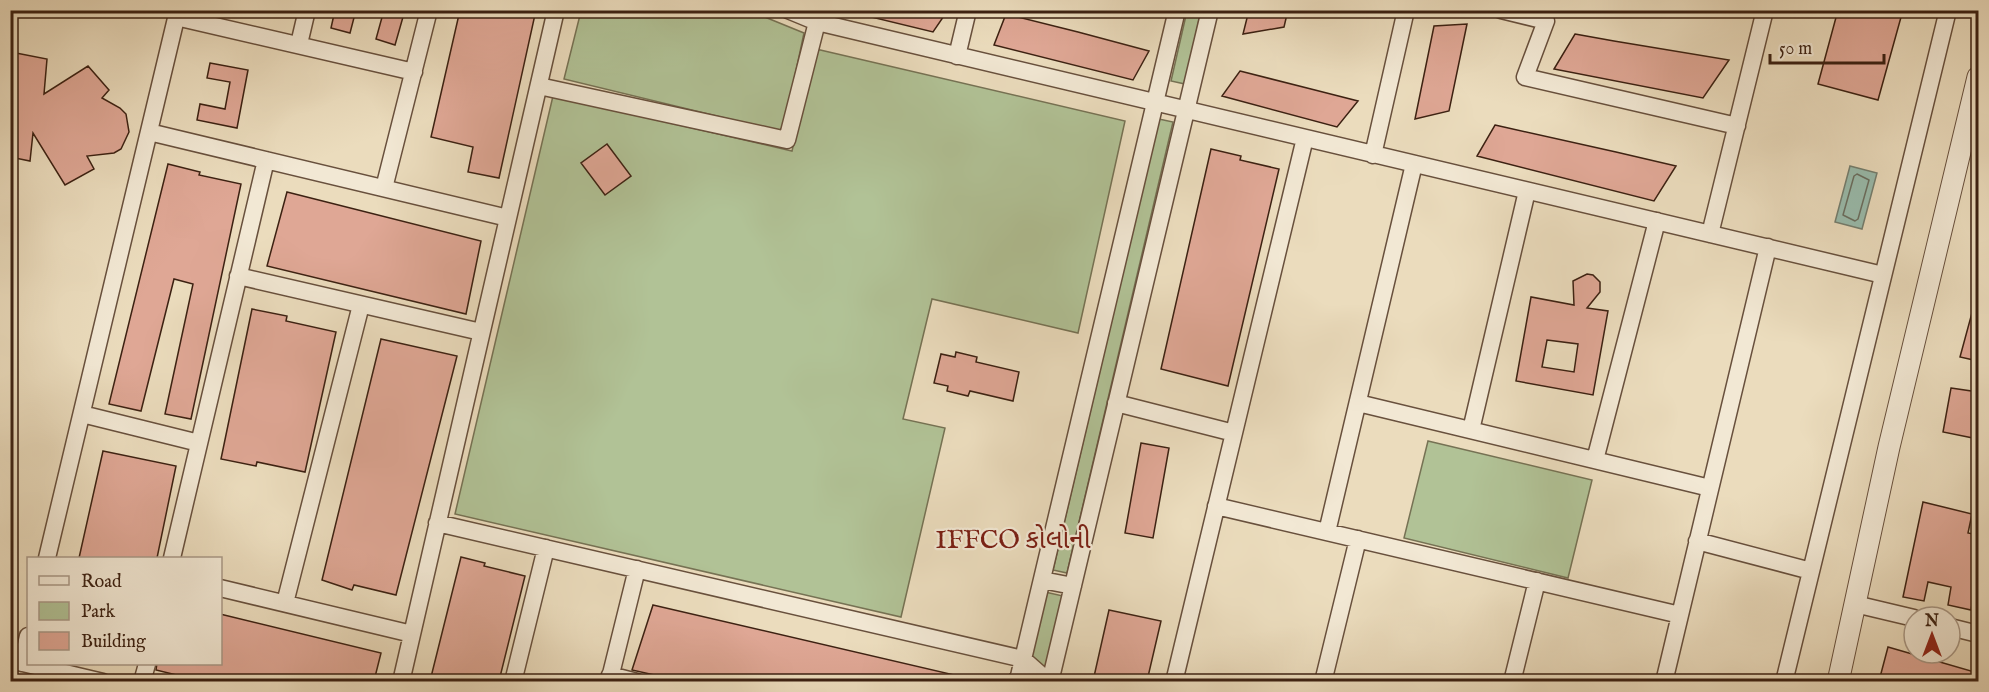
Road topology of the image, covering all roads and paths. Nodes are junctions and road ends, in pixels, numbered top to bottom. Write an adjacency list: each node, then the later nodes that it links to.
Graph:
1 (307, 10): 14 (street)
2 (429, 10): 16 (street)
3 (556, 10): 18 (street)
4 (788, 10): 13 (street)
5 (968, 10): 15 (street)
6 (1177, 10): 19 (street)
7 (1210, 10): 20 (street)
8 (1406, 10): 25 (street)
9 (1501, 10): 21 (street)
10 (1766, 10): 21 (street)
11 (1948, 10): 34 (street)
12 (177, 14): 14 (street); 22 (street)
13 (817, 22): 15 (street); 18 (street)
14 (299, 44): 16 (street)
15 (957, 56): 19 (street)
16 (414, 72): 28 (street)
17 (1978, 77): 23 (street)
18 (539, 86): 30 (street)
19 (1155, 103): 20 (street); 56 (street)
20 (1186, 111): 24 (street); 38 (street)
21 (1737, 126): 32 (street)
22 (149, 132): 26 (street); 40 (street)
23 (1972, 134): 61 (street)
24 (1305, 138): 25 (street); 42 (street)
25 (1373, 155): 27 (street)
26 (266, 160): 28 (street); 35 (street)
27 (1414, 164): 29 (street); 39 (street)
28 (384, 189): 30 (street)
29 (1527, 191): 31 (street); 41 (street)
30 (508, 218): 37 (street)
31 (1657, 221): 32 (street); 44 (street)
32 (1710, 234): 33 (street)
33 (1768, 247): 34 (street); 45 (street)
34 (1883, 275): 55 (street)
35 (238, 276): 36 (street); 43 (street)
36 (362, 304): 37 (street); 60 (street)
37 (482, 332): 47 (street)
38 (1116, 403): 42 (street); 58 (street)
39 (1358, 403): 41 (street); 48 (street)
40 (82, 414): 43 (street); 52 (street)
41 (1471, 430): 44 (street)
42 (1234, 433): 46 (street)
43 (199, 443): 53 (street)
44 (1595, 460): 45 (street)
45 (1710, 488): 50 (street)
46 (1216, 506): 48 (street); 80 (street)
47 (437, 523): 51 (street); 65 (street)
48 (1327, 532): 49 (street)
49 (1358, 539): 57 (street); 81 (street)
50 (1697, 542): 55 (street); 62 (street)
51 (546, 548): 54 (street); 76 (street)
52 (47, 557)
53 (172, 557)
54 (637, 569): 68 (street); 72 (street)
55 (1811, 571): 84 (street)
56 (1042, 580): 58 (street); 68 (street)
57 (1537, 581): 62 (street); 82 (street)
58 (1073, 586): 79 (street)
59 (222, 588): 60 (street)
60 (285, 603): 65 (street)
61 (1855, 604): 63 (street); 85 (street)
62 (1680, 615): 83 (street)
63 (1902, 615)
64 (1962, 630): 66 (street)
65 (412, 634): 75 (street)
66 (1978, 634)
67 (27, 638): 69 (street)
68 (1023, 659): 78 (street); 79 (street)
69 (16, 662)
70 (30, 665): 73 (street)
71 (146, 665): 74 (street)
72 (610, 678): 77 (street)
73 (103, 681)
74 (142, 681)
75 (401, 681)
76 (513, 681)
77 (637, 681)
78 (1015, 681)
79 (1050, 681)
80 (1174, 681)
81 (1323, 681)
82 (1512, 681)
83 (1664, 681)
84 (1784, 681)
85 (1838, 681)

